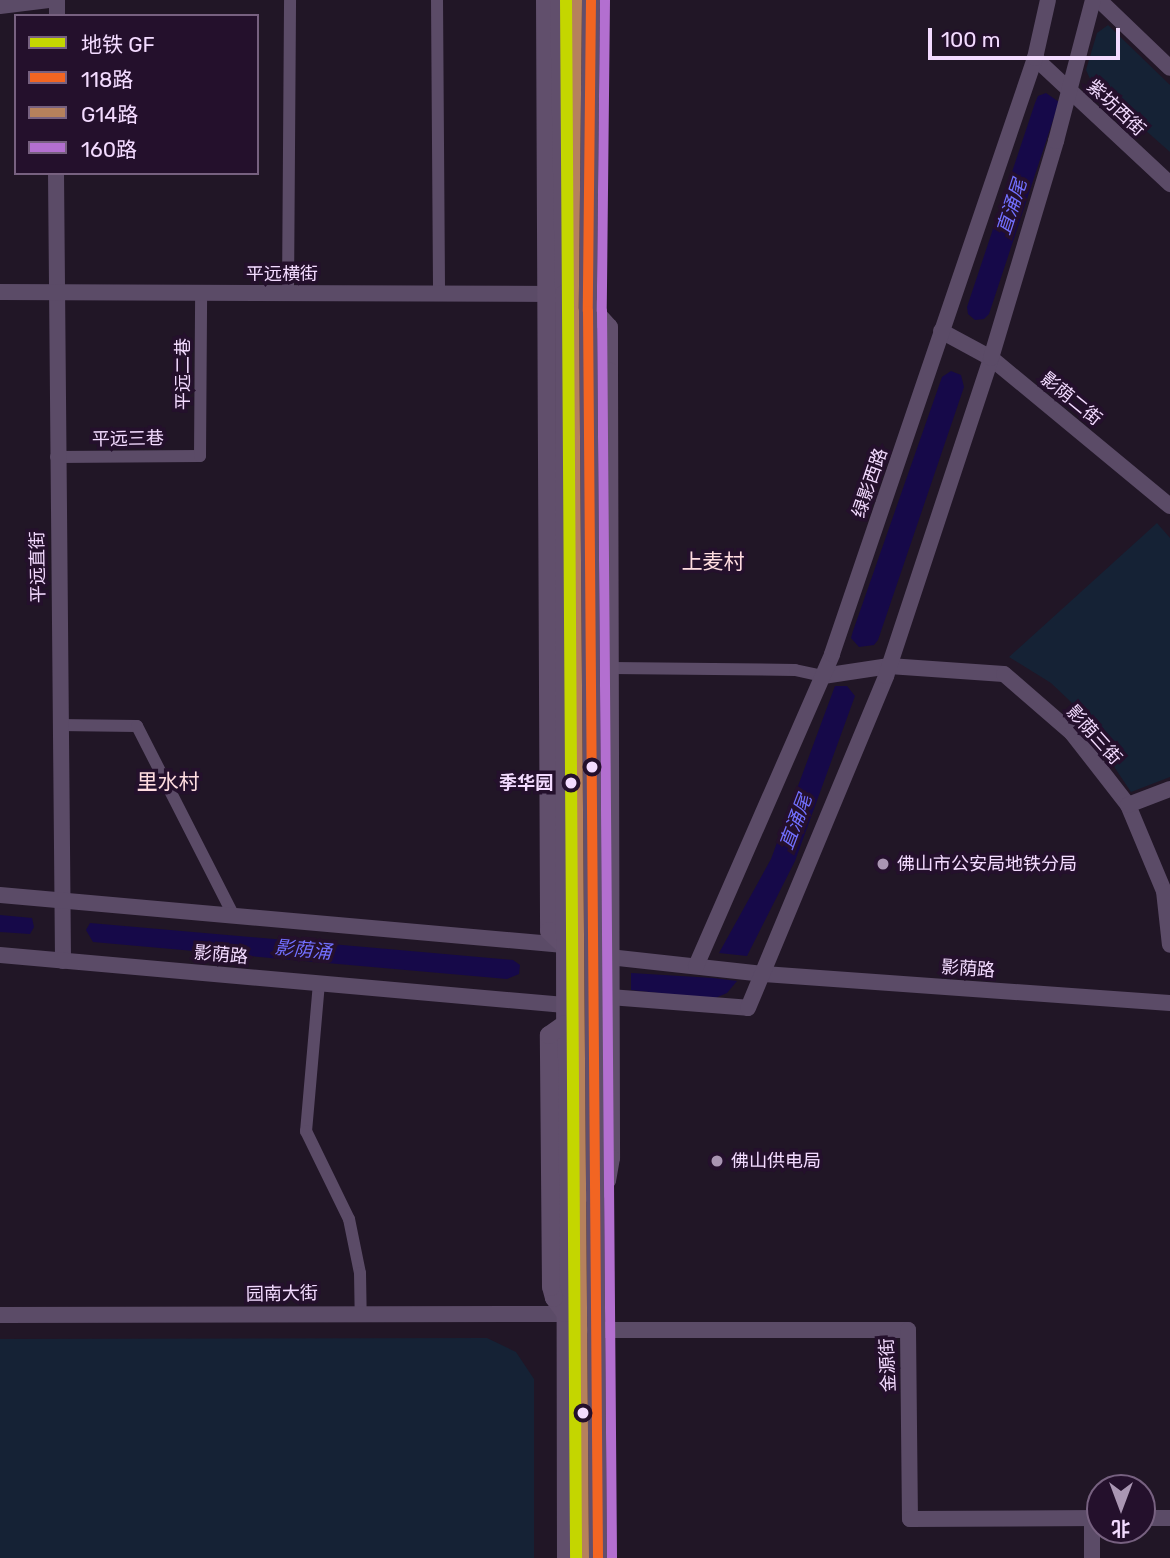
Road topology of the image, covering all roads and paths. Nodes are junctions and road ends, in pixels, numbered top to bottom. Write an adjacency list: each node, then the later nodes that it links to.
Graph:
1 (49, 0): 10 (street)
2 (290, 0): 19 (street)
3 (437, 0): 20 (street)
4 (545, 0): 21 (main road)
5 (559, 0): 21 (main road)
6 (591, 0): 22 (main road)
7 (1048, 0): 11 (street, 绿影西路)
8 (1093, 0): 13 (street)
9 (1099, 0): 12 (street)
10 (0, 6)
11 (1035, 58): 13 (street, 紫坊西街); 23 (street, 绿影西路)
12 (1170, 68)
13 (1067, 90): 15 (street, 紫坊西街); 24 (street)
14 (56, 175): 17 (street, 平远直街)
15 (1170, 184)
16 (0, 292): 17 (street, 平远横街)
17 (55, 292): 18 (street, 平远横街); 28 (street, 平远直街)
18 (201, 293): 19 (street, 平远横街); 27 (street, 平远二巷)
19 (288, 293): 20 (street, 平远横街)
20 (439, 293): 21 (street, 平远横街)
21 (555, 294): 41 (main road)
22 (588, 304): 25 (main road); 26 (main road)
23 (941, 331): 24 (street, 影荫二街); 33 (street, 绿影西路)
24 (991, 358): 29 (street, 影荫二街); 30 (street)
25 (589, 371): 26 (main road); 31 (main road)
26 (609, 371): 32 (main road)
27 (200, 456): 28 (street, 平远三巷)
28 (56, 457): 34 (street, 平远直街)
29 (1170, 506)
30 (889, 666): 33 (street, 影荫三街); 36 (street, 影荫三街); 47 (street)
31 (590, 668): 32 (main road); 45 (main road)
32 (611, 668): 33 (street); 44 (main road)
33 (823, 676): 46 (street, 绿影西路)
34 (59, 725): 38 (street, 平远直街); 39 (street)
35 (1170, 789): 36 (street)
36 (1128, 805): 40 (street, 影荫三街)
37 (0, 895): 38 (street)
38 (61, 907): 39 (street); 42 (street, 平远直街)
39 (234, 916): 41 (street)
40 (1170, 944)
41 (565, 950): 51 (main road)
42 (63, 955): 43 (street, 影荫路); 48 (street, 影荫路)
43 (0, 956)
44 (612, 957): 45 (street, 影荫路); 46 (street, 影荫路); 50 (main road)
45 (592, 958): 49 (main road)
46 (696, 966): 47 (street, 影荫路)
47 (764, 974): 50 (street); 52 (street, 影荫路)
48 (319, 984): 51 (street, 影荫路); 54 (street)
49 (592, 994): 50 (street); 53 (main road)
50 (612, 997): 53 (main road)
51 (564, 1001): 55 (main road)
52 (1170, 1003)
53 (594, 1196): 57 (main road)
54 (361, 1312): 55 (street, 园南大街); 56 (street, 园南大街)
55 (565, 1314): 59 (main road)
56 (0, 1315)
57 (595, 1330): 58 (street, 金源街); 60 (main road)
58 (1086, 1518)
59 (566, 1558)
60 (597, 1558)

